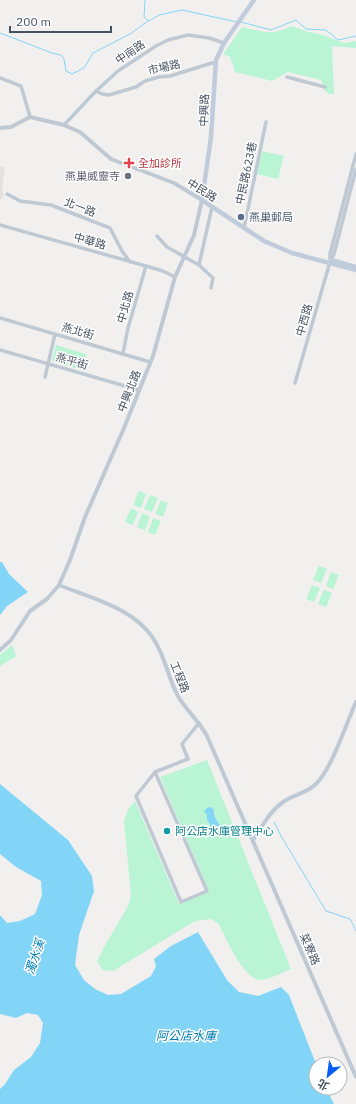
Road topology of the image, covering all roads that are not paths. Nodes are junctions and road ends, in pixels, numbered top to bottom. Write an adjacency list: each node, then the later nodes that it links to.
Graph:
1 (254, 0): 2 (main road, 中興路)
2 (224, 43): 3 (main road, 中興路); 7 (street, 中南路)
3 (215, 64): 7 (street, 市場路); 15 (main road, 中興路)
4 (0, 78): 8 (street)
5 (288, 78): 6 (street)
6 (325, 87)
7 (96, 91): 10 (street, 中南路)
8 (30, 117): 10 (street, 中民路); 11 (street)
9 (266, 122): 18 (street, 中民路623巷)
10 (64, 125): 15 (street, 中民路)
11 (0, 128)
12 (356, 154): 22 (street, 中西路)
13 (356, 169): 22 (street, 中西路)
14 (6, 194): 21 (street, 北一路)
15 (202, 200): 16 (main road, 中民路); 20 (street, 中興北路)
16 (212, 207): 18 (main road, 中民路); 23 (street)
17 (0, 225): 21 (street, 中華路)
18 (244, 228): 22 (main road, 中民路)
19 (157, 236): 20 (street)
20 (184, 257): 23 (street); 27 (street, 中興北路)
21 (130, 262): 24 (street, 中華路)
22 (330, 262): 25 (main road, 中民路); 26 (main road, 中民路); 36 (street, 中西路)
23 (198, 265): 28 (street)
24 (146, 266): 27 (street, 中華路); 32 (street, 中北路)
25 (356, 267)
26 (356, 270)
27 (174, 276): 33 (street, 中興北路)
28 (211, 288)
29 (0, 318): 30 (street, 燕北街)
30 (55, 334): 32 (street, 燕北街); 34 (street)
31 (0, 350): 34 (street, 燕平街)
32 (123, 353): 33 (street, 燕北街)
33 (150, 362): 37 (street, 中興北路)
34 (48, 364): 35 (street); 37 (street, 燕平街)
35 (45, 377)
36 (295, 383)
37 (139, 390): 38 (street, 中興北路)
38 (60, 585): 39 (street); 41 (street, 工程路)
39 (0, 650)
40 (356, 702): 43 (street)
41 (199, 723): 42 (street); 43 (street, 工程路)
42 (155, 772): 42 (street)
43 (253, 840): 44 (street, 菜寮路)
44 (356, 1077)

